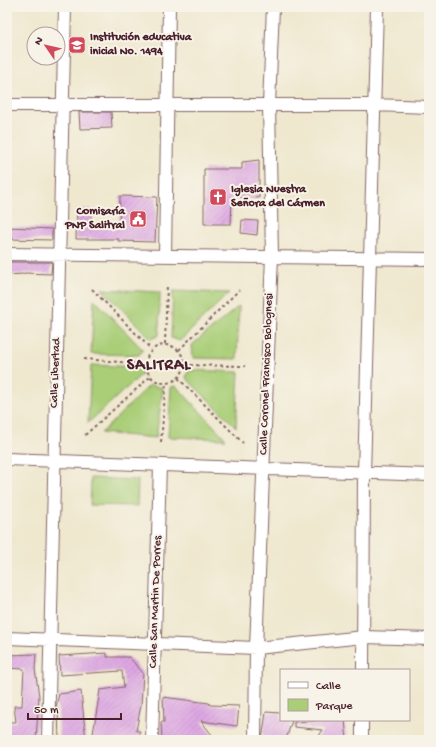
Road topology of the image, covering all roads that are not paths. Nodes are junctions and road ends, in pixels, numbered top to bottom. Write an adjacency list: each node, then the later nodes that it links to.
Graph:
1 (65, 7): 6 (street, Calle Libertad)
2 (170, 7): 7 (street)
3 (273, 7): 8 (street, Calle Coronel Francisco Bolognesi)
4 (377, 7): 9 (street)
5 (7, 105): 6 (street)
6 (63, 105): 7 (street); 12 (street, Calle Libertad)
7 (168, 105): 8 (street); 13 (street)
8 (269, 105): 9 (street); 14 (street, Calle Coronel Francisco Bolognesi)
9 (373, 105): 10 (street); 15 (street)
10 (429, 107)
11 (7, 254): 12 (street)
12 (59, 254): 13 (street); 18 (street, Calle Libertad)
13 (165, 255): 14 (street)
14 (272, 256): 15 (street); 20 (street, Calle Coronel Francisco Bolognesi)
15 (369, 259): 16 (street); 21 (street)
16 (429, 259)
17 (7, 459): 18 (street)
18 (53, 460): 19 (street); 26 (street, Calle Libertad)
19 (160, 465): 20 (street); 27 (street, Calle San Martin De Porres)
20 (264, 468): 21 (street); 28 (street, Calle Coronel Francisco Bolognesi)
21 (364, 474): 22 (street); 23 (street)
22 (429, 475)
23 (364, 637): 25 (street); 28 (street); 29 (street)
24 (7, 638): 26 (street)
25 (429, 639)
26 (50, 640): 27 (street); 31 (street, Calle Libertad)
27 (155, 643): 28 (street); 32 (street, Calle San Martin De Porres)
28 (256, 648): 33 (street, Calle Coronel Francisco Bolognesi)
29 (363, 669)
30 (362, 721): 34 (street)
31 (48, 740)
32 (152, 740)
33 (255, 740)
34 (362, 740)

